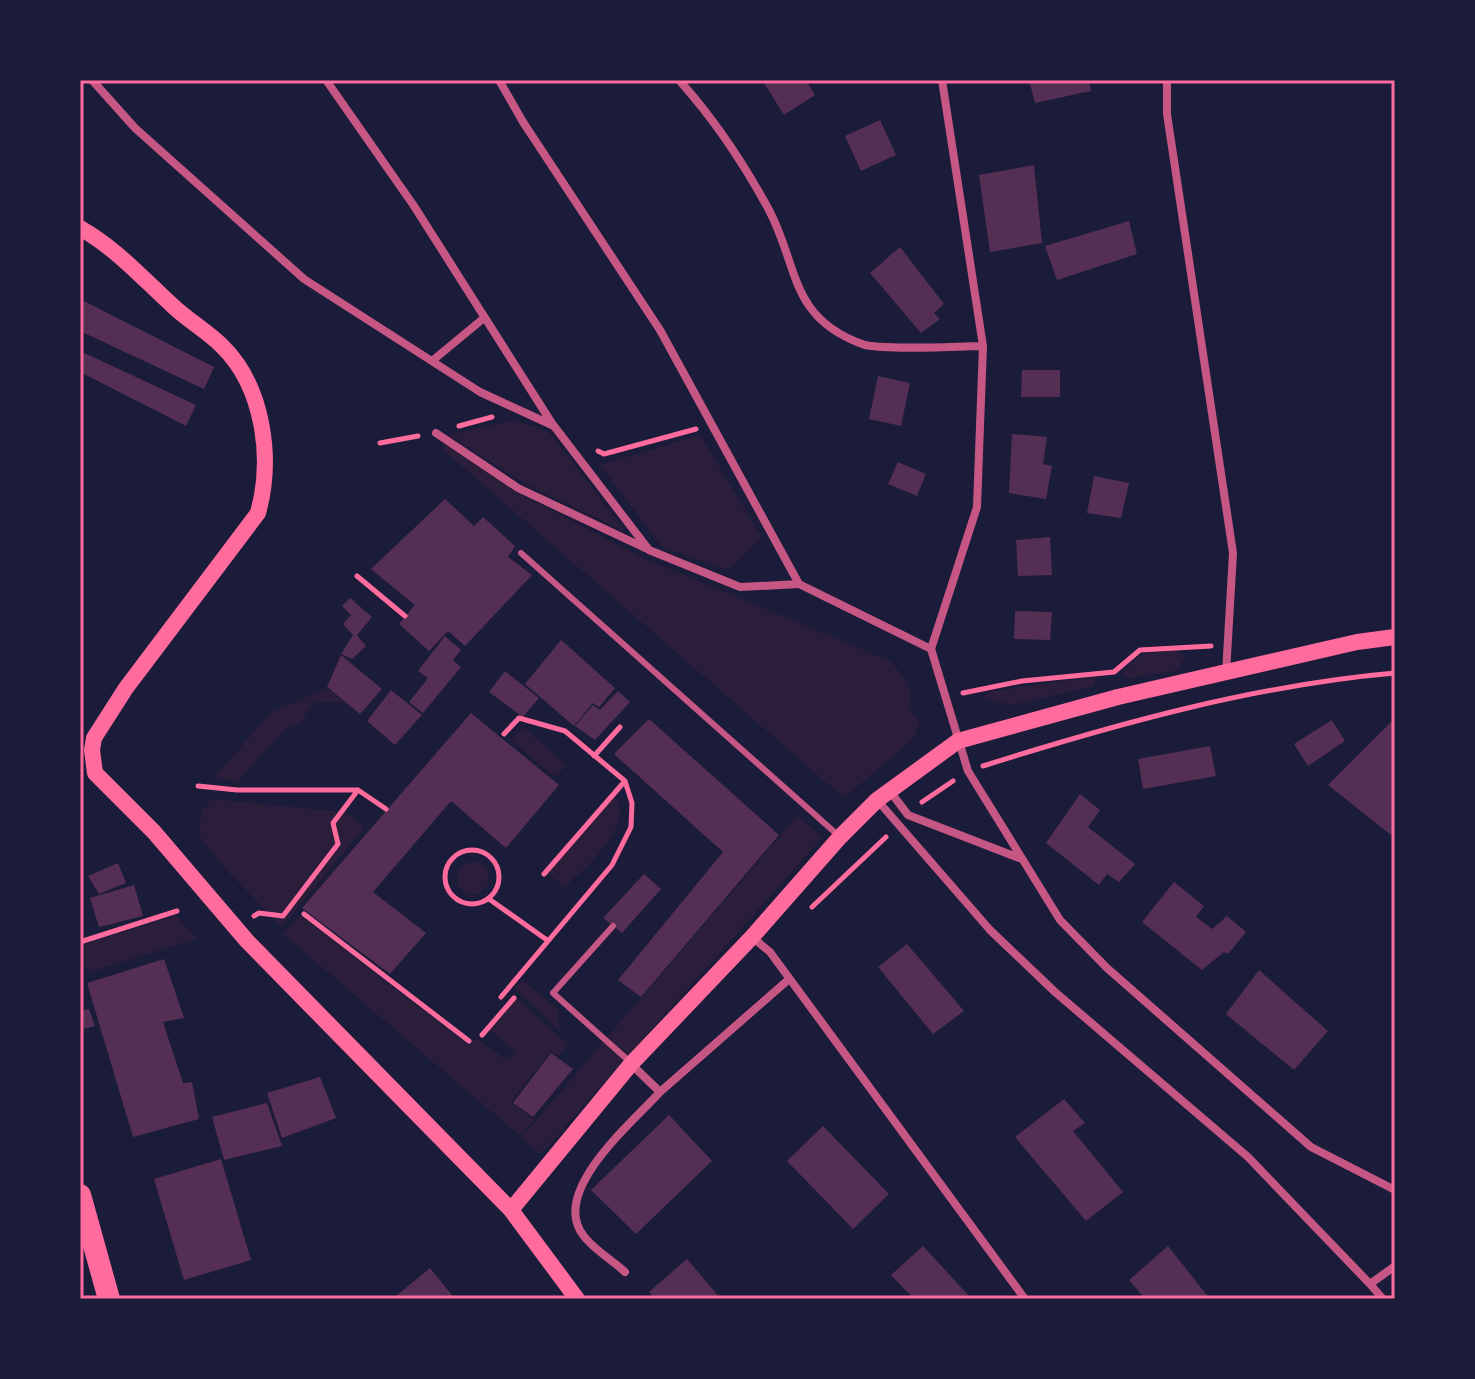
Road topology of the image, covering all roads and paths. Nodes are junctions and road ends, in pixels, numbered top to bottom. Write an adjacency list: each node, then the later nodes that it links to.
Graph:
1 (92, 80): 10 (street)
2 (326, 80): 8 (street)
3 (499, 80): 12 (street)
4 (679, 80): 9 (street)
5 (942, 80): 9 (street)
6 (1167, 80): 23 (street)
7 (80, 228): 43 (main road)
8 (484, 318): 10 (street); 13 (street)
9 (983, 346): 24 (street)
10 (432, 361): 11 (street)
11 (520, 410): 13 (street); 14 (path)
12 (712, 424): 16 (path); 20 (street)
13 (554, 426): 17 (street)
14 (436, 433): 15 (path); 17 (street)
15 (380, 443)
16 (591, 447)
17 (649, 550): 20 (street)
18 (521, 553): 36 (lane)
19 (357, 576): 21 (path)
20 (799, 584): 24 (street)
21 (405, 616)
22 (1395, 637): 25 (main road)
23 (1228, 646): 25 (street); 26 (path)
24 (931, 649): 26 (street)
25 (1226, 674): 29 (main road)
26 (945, 697): 29 (street)
27 (620, 727): 30 (path)
28 (504, 734): 30 (path)
29 (958, 741): 34 (main road); 37 (street)
30 (594, 756): 31 (path)
31 (625, 781): 38 (path); 45 (path)
32 (198, 786): 33 (path)
33 (358, 790): 35 (path); 43 (path)
34 (883, 795): 36 (main road); 37 (street); 59 (street)
35 (386, 809)
36 (840, 837): 44 (main road)
37 (1020, 858): 54 (street)
38 (544, 874)
39 (489, 899): 39 (path); 45 (path)
40 (177, 911): 46 (path)
41 (304, 914): 51 (path)
42 (613, 926): 52 (lane)
43 (236, 928): 56 (main road)
44 (752, 937): 47 (street); 52 (main road)
45 (547, 940): 48 (path)
46 (80, 942)
47 (788, 980): 53 (street); 62 (street)
48 (501, 997)
49 (514, 998): 50 (path)
50 (482, 1035)
51 (469, 1041)
52 (631, 1064): 53 (street); 56 (main road)
53 (660, 1092): 58 (street)
54 (1395, 1190)
55 (80, 1195): 60 (highway)
56 (511, 1210): 61 (main road)
57 (1395, 1266): 59 (street)
58 (625, 1272)
59 (1370, 1284): 63 (street)
60 (109, 1299)
61 (577, 1299)
62 (1025, 1299)
63 (1383, 1299)

